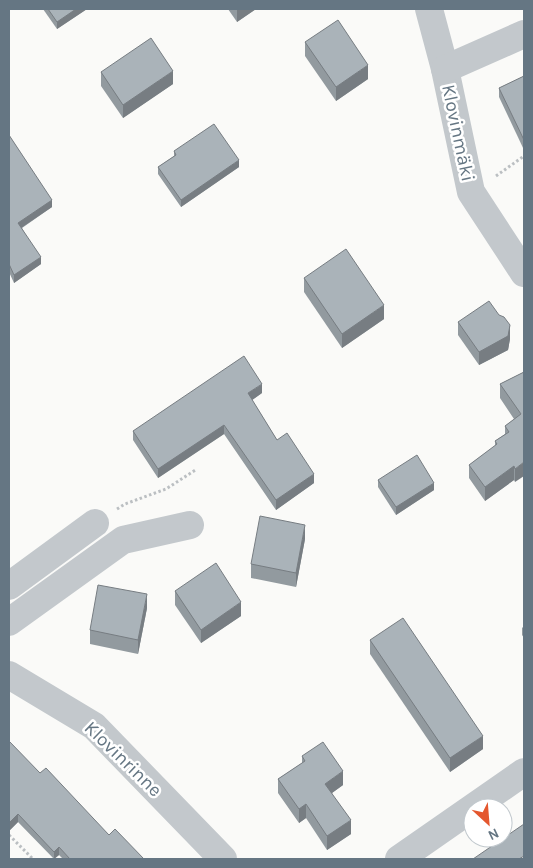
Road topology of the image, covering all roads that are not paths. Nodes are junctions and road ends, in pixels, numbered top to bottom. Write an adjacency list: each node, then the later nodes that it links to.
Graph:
1 (429, 9): 3 (street, Klovinmäki)
2 (524, 34): 3 (street)
3 (445, 69): 4 (street, Klovinmäki)
4 (524, 274)
5 (95, 524): 7 (street)
6 (190, 525): 8 (street)
7 (9, 586)
8 (9, 622)
9 (9, 676): 11 (street, Klovinrinne)
10 (524, 772): 12 (street)
11 (223, 859)
12 (399, 859)

